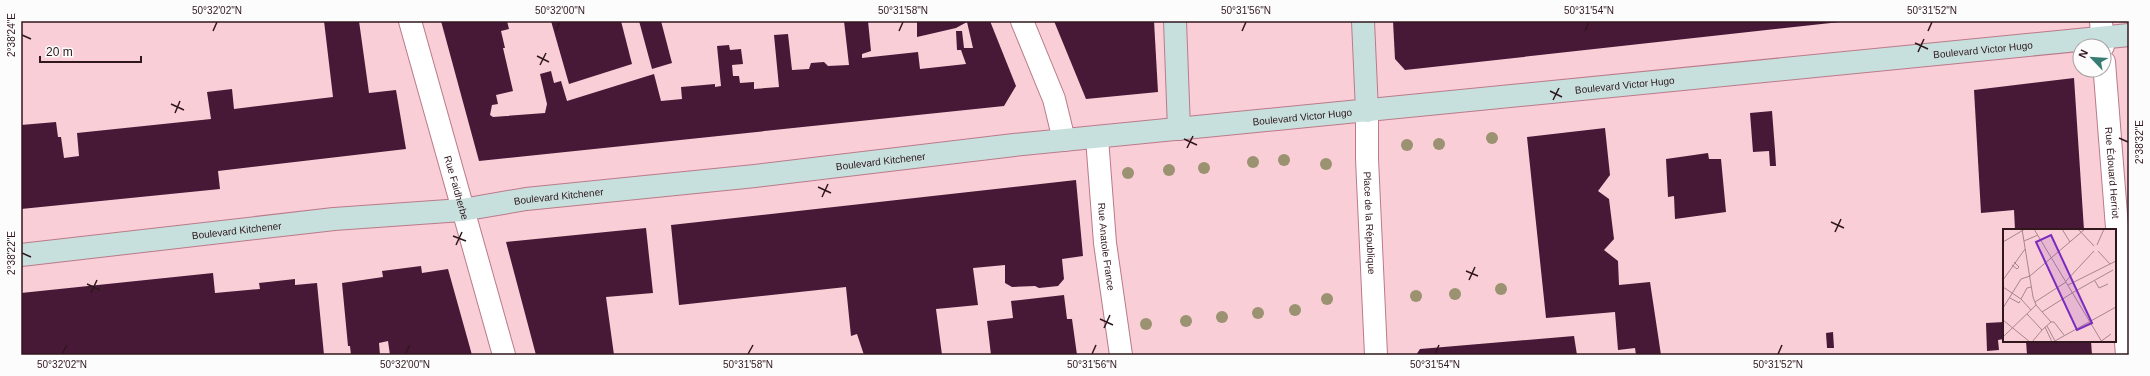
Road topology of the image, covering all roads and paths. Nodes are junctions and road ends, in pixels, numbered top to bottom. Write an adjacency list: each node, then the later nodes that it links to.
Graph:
1 (410, 21): 12 (street, Rue Faidherbe)
2 (1022, 21): 11 (street)
3 (1175, 21): 9 (main road)
4 (1363, 21): 8 (main road)
5 (2102, 35): 6 (main road, Boulevard Victor Hugo); 8 (main road, Boulevard Victor Hugo)
6 (2129, 35)
7 (2105, 78): 17 (street, Rue Édouard Herriot)
8 (1367, 111): 9 (main road, Boulevard Victor Hugo); 14 (street, Place de la République)
9 (1179, 129): 10 (main road, Boulevard Victor Hugo)
10 (1097, 138): 11 (main road, Boulevard Kitchener); 16 (street, Rue Anatole France)
11 (1064, 140): 12 (main road, Boulevard Kitchener)
12 (462, 210): 13 (main road, Boulevard Kitchener); 15 (street, Rue Faidherbe)
13 (21, 255)
14 (1375, 345)
15 (504, 355)
16 (1121, 355)
17 (2127, 355)

